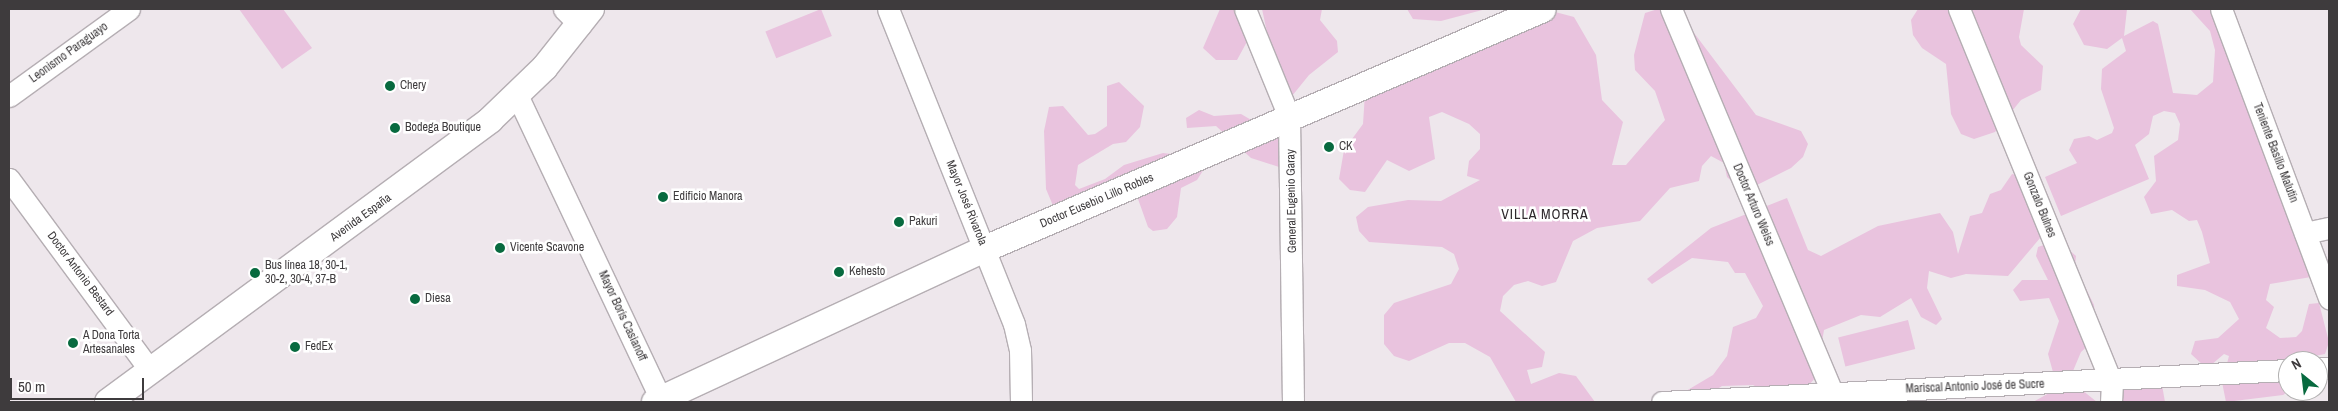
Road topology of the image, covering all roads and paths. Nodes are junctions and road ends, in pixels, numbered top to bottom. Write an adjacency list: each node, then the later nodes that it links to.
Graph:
1 (129, 9): 10 (street, Leonismo Paraguayo)
2 (888, 9): 15 (street, Mayor José Rivarola)
3 (1245, 9): 11 (street, General Eugenio Garay)
4 (1543, 9): 11 (main road, Doctor Eusebio Lillo Robles)
5 (1671, 9): 20 (street, Doctor Arturo Weiss)
6 (1959, 9): 19 (street, Gonzalo Bulnes)
7 (2220, 9): 14 (street, Teniente Basilio Malutín)
8 (578, 14): 9 (main road, Avenida España)
9 (517, 94): 17 (main road, Avenida España); 21 (street, Mayor Boris Casianoff)
10 (9, 96)
11 (1289, 118): 15 (main road, Doctor Eusebio Lillo Robles); 24 (street, General Eugenio Garay)
12 (9, 179): 17 (street, Doctor Antonio Bestard)
13 (2329, 228): 14 (street)
14 (2305, 233): 16 (street, Teniente Basilio Malutín)
15 (985, 249): 21 (main road, Doctor Eusebio Lillo Robles); 23 (street, Mayor José Rivarola)
16 (2329, 298)
17 (150, 370): 22 (main road, Avenida España)
18 (2278, 371): 19 (street, Mariscal Antonio José de Sucre)
19 (2111, 392): 20 (street, Mariscal Antonio José de Sucre)
20 (1832, 397): 25 (street, Mariscal Antonio José de Sucre)
21 (660, 401)
22 (108, 402)
23 (1021, 402)
24 (1293, 402)
25 (1662, 402)

